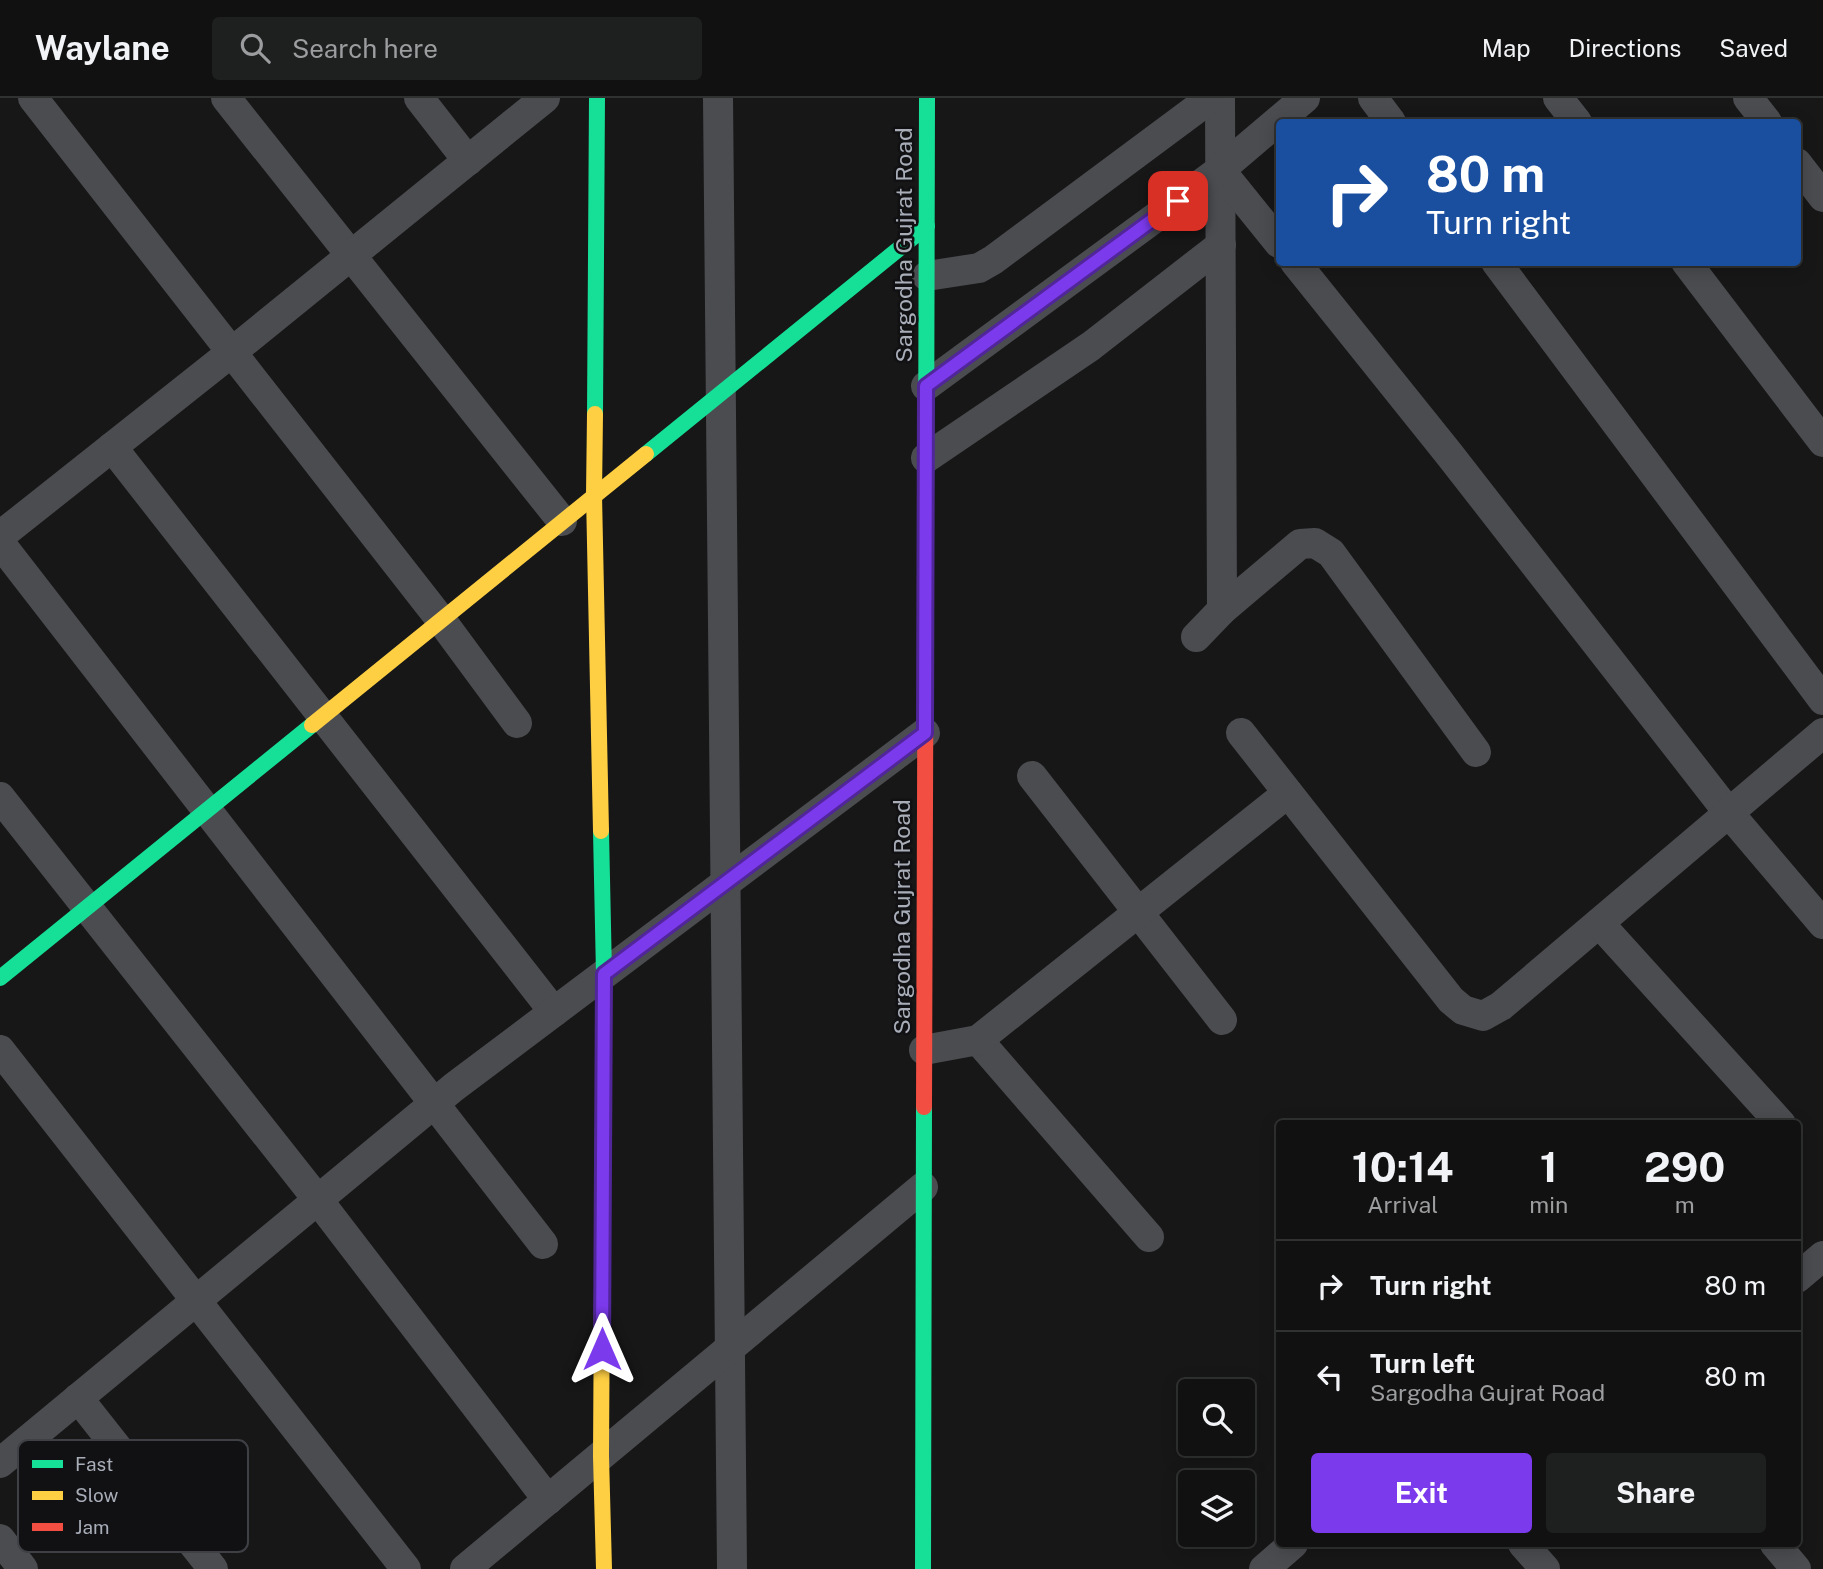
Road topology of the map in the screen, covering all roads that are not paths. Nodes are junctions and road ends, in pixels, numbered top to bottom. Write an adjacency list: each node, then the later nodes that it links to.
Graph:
1 (33, 98): 31 (street)
2 (226, 98): 26 (street)
3 (419, 98): 19 (street)
4 (545, 98): 19 (street)
5 (597, 98): 37 (street)
6 (718, 98): 33 (street)
7 (927, 98): 23 (street, Sargodha Gujrat Road)
8 (1211, 98): 30 (street)
9 (1220, 98): 21 (street)
10 (1305, 98): 14 (street)
11 (1373, 98): 15 (street)
12 (1558, 98): 16 (street)
13 (1748, 98): 17 (street)
14 (1280, 119)
15 (1389, 119)
16 (1575, 119)
17 (1765, 119)
18 (1276, 123): 21 (street)
19 (468, 161): 26 (street)
20 (1801, 168): 22 (street)
21 (1220, 170): 24 (street); 25 (street); 32 (street)
22 (1823, 197)
23 (927, 226): 30 (street, Sargodha Gujrat Road); 33 (street)
24 (1276, 239)
25 (1221, 245): 36 (street); 41 (street)
26 (351, 255): 31 (street); 38 (street)
27 (1298, 266): 55 (street)
28 (1499, 266): 44 (street)
29 (1689, 266): 34 (street)
30 (927, 276): 32 (street, Sargodha Gujrat Road)
31 (232, 352): 35 (street); 42 (street)
32 (926, 386): 36 (street, Sargodha Gujrat Road)
33 (719, 394): 37 (street); 56 (street)
34 (1823, 442)
35 (111, 447): 39 (street); 45 (street)
36 (926, 458): 47 (street, Sargodha Gujrat Road)
37 (594, 495): 38 (street); 61 (street)
38 (562, 521): 42 (street)
39 (0, 536)
40 (0, 543): 54 (street)
41 (1222, 610): 43 (street); 50 (street)
42 (440, 620): 45 (street); 46 (street)
43 (1196, 637)
44 (1823, 700)
45 (322, 716): 54 (street); 63 (street)
46 (517, 723)
47 (925, 733): 56 (street); 67 (street, Sargodha Gujrat Road)
48 (1241, 733): 52 (street)
49 (1823, 733): 55 (street)
50 (1476, 752)
51 (1032, 776): 58 (street)
52 (1287, 793): 58 (street); 59 (street)
53 (0, 797): 57 (street)
54 (206, 810): 57 (street); 68 (street)
55 (1728, 812): 59 (street); 60 (street)
56 (726, 882): 61 (street); 77 (street)
57 (87, 907): 62 (street); 71 (street)
58 (1138, 912): 64 (street); 65 (street)
59 (1599, 923): 69 (street)
60 (1823, 924)
61 (604, 974): 63 (street); 82 (street)
62 (0, 978)
63 (554, 1012): 68 (street)
64 (1222, 1020)
65 (978, 1040): 67 (street); 72 (street)
66 (0, 1050): 76 (street)
67 (924, 1050): 70 (street, Sargodha Gujrat Road)
68 (433, 1105): 71 (street); 73 (street)
69 (1777, 1120)
70 (923, 1187): 77 (street); 96 (street, Sargodha Gujrat Road)
71 (318, 1200): 76 (street); 84 (street)
72 (1149, 1237)
73 (543, 1244)
74 (1823, 1256): 75 (street)
75 (1801, 1275)
76 (197, 1300): 78 (street); 92 (street)
77 (732, 1347): 82 (street); 95 (street)
78 (78, 1398): 79 (street); 80 (street)
79 (28, 1440)
80 (111, 1440)
81 (18, 1448): 83 (street)
82 (601, 1456): 84 (street); 94 (street)
83 (0, 1463)
84 (548, 1500): 93 (street)
85 (0, 1539): 90 (street)
86 (1290, 1547): 97 (street)
87 (1526, 1547): 98 (street)
88 (1778, 1547): 99 (street)
89 (200, 1552): 91 (street)
90 (23, 1569)
91 (213, 1569)
92 (405, 1569)
93 (465, 1569)
94 (604, 1569)
95 (732, 1569)
96 (923, 1569)
97 (1264, 1569)
98 (1545, 1569)
99 (1796, 1569)

